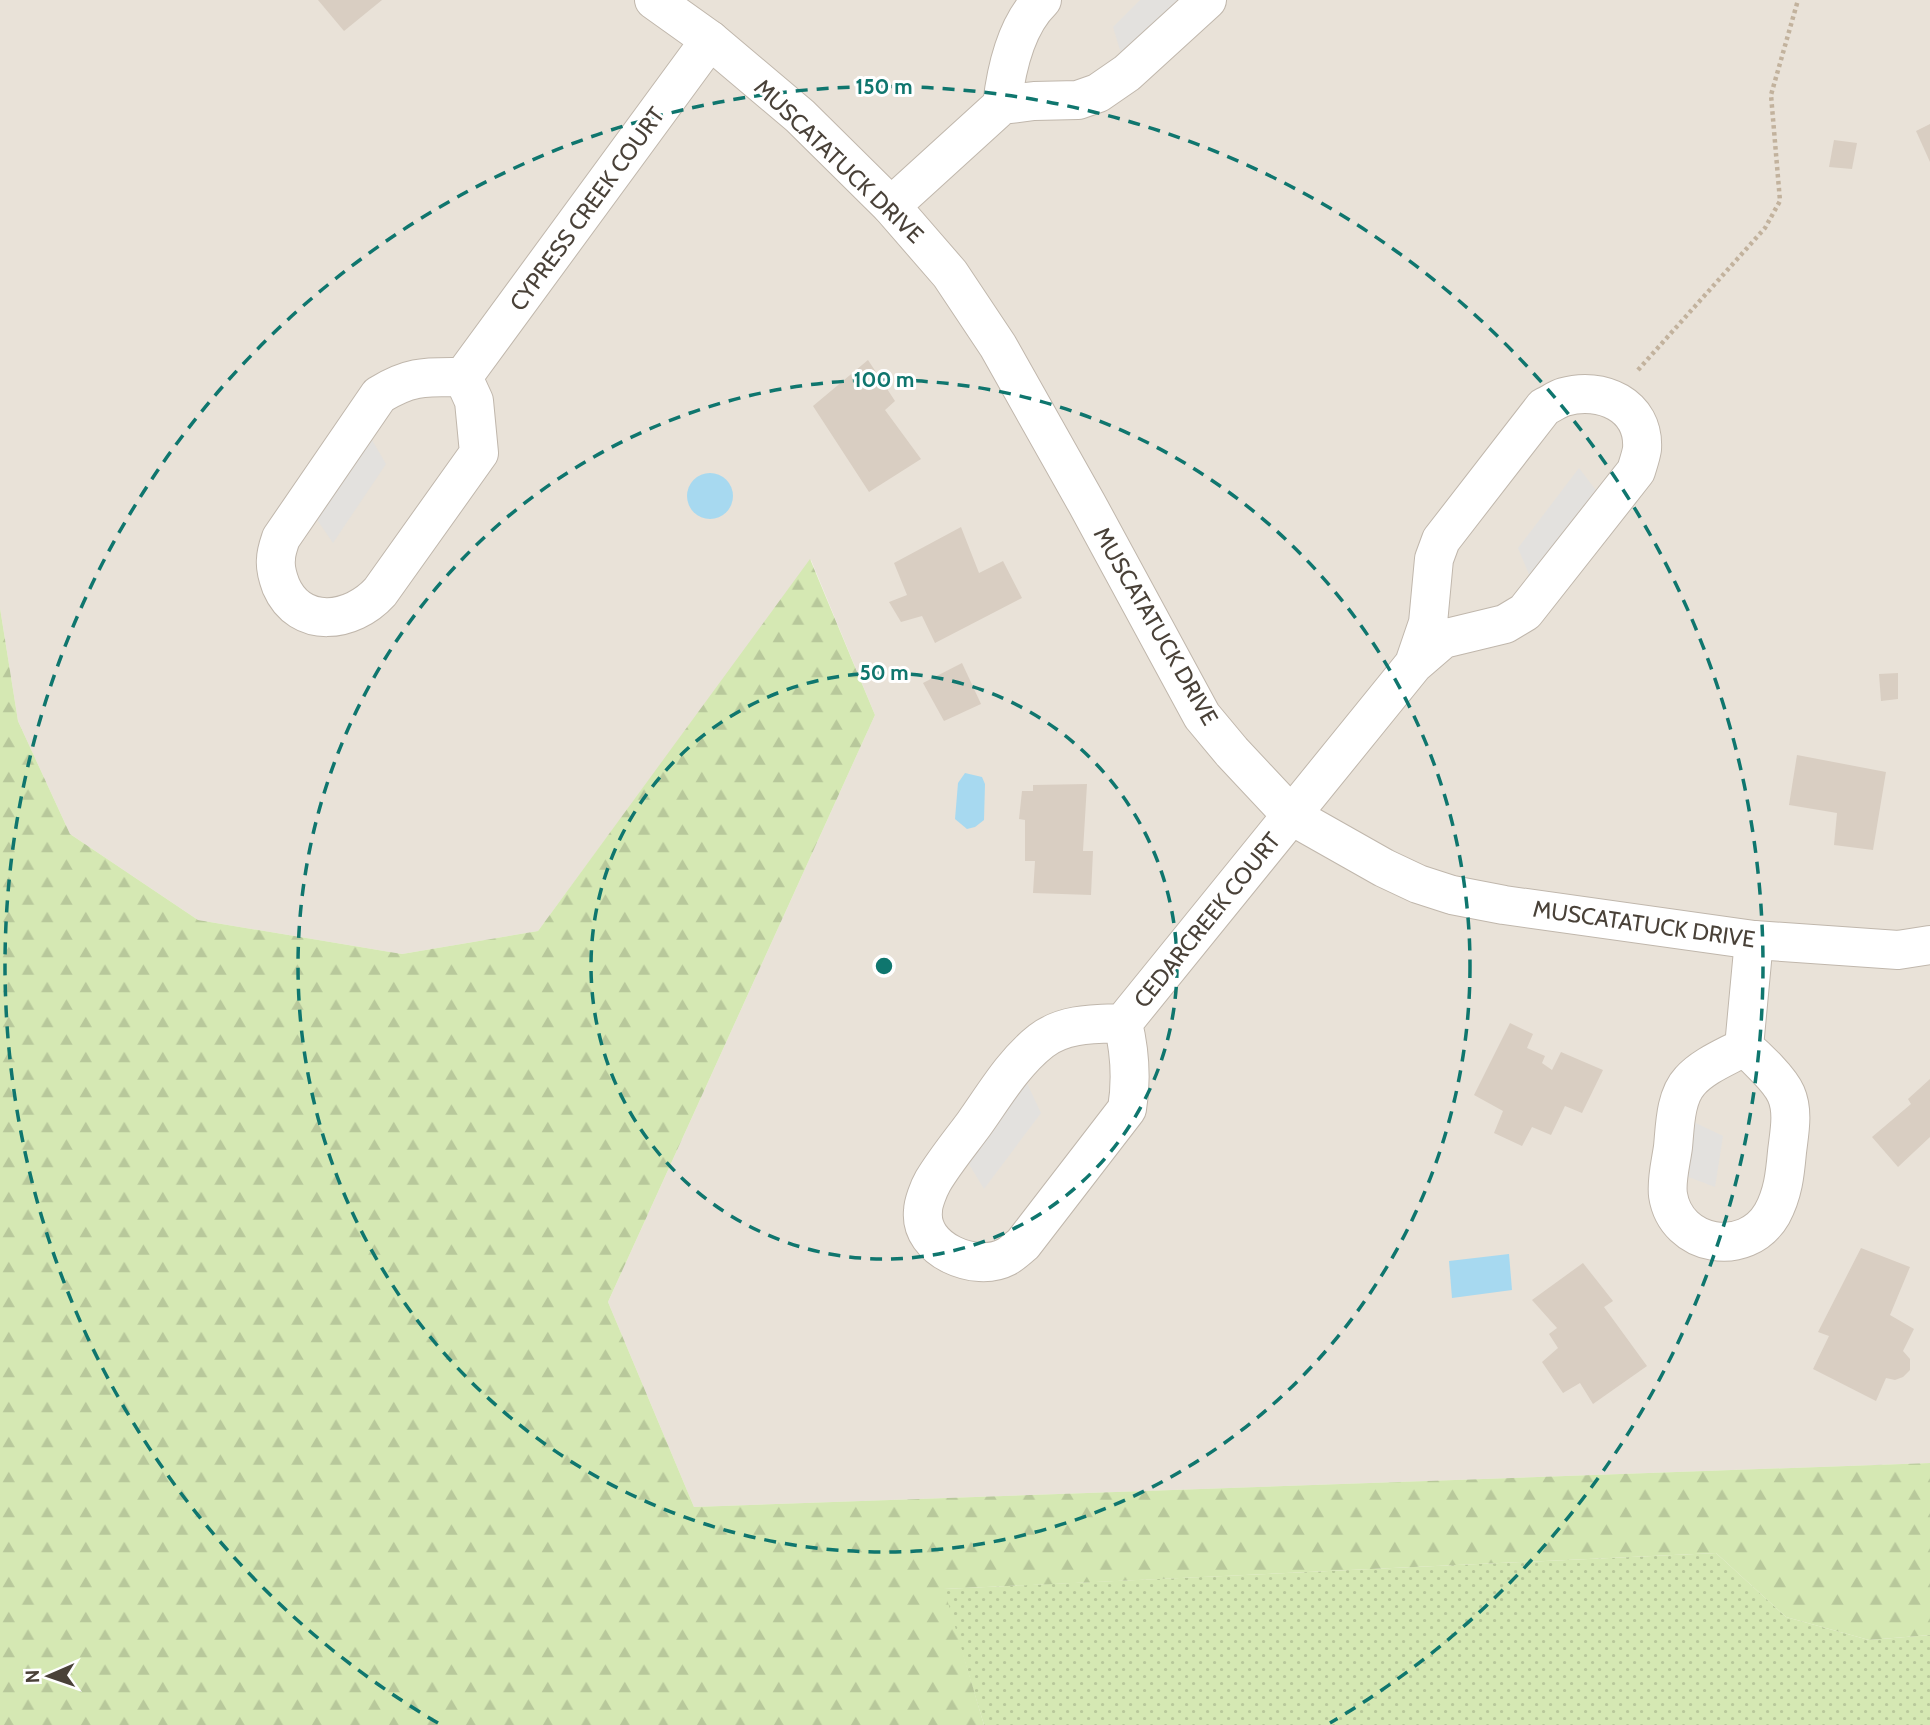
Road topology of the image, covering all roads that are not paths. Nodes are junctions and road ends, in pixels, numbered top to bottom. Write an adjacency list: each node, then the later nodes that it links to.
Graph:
1 (654, 0): 4 (street, MUSCATATUCK DRIVE)
2 (1042, 0): 5 (street)
3 (1208, 0): 5 (street)
4 (710, 40): 6 (street, MUSCATATUCK DRIVE); 7 (street, CYPRESS CREEK COURT)
5 (1002, 105): 6 (street)
6 (891, 206): 9 (street, MUSCATATUCK DRIVE)
7 (463, 377): 7 (street)
8 (1414, 664): 8 (street); 9 (street, CEDARCREEK COURT)
9 (1292, 816): 10 (street, MUSCATATUCK DRIVE); 12 (street, CEDARCREEK COURT)
10 (1754, 940): 11 (street, MUSCATATUCK DRIVE); 13 (street)
11 (1930, 945)
12 (1123, 1023): 12 (street, CEDARCREEK COURT)
13 (1744, 1047): 13 (street)

